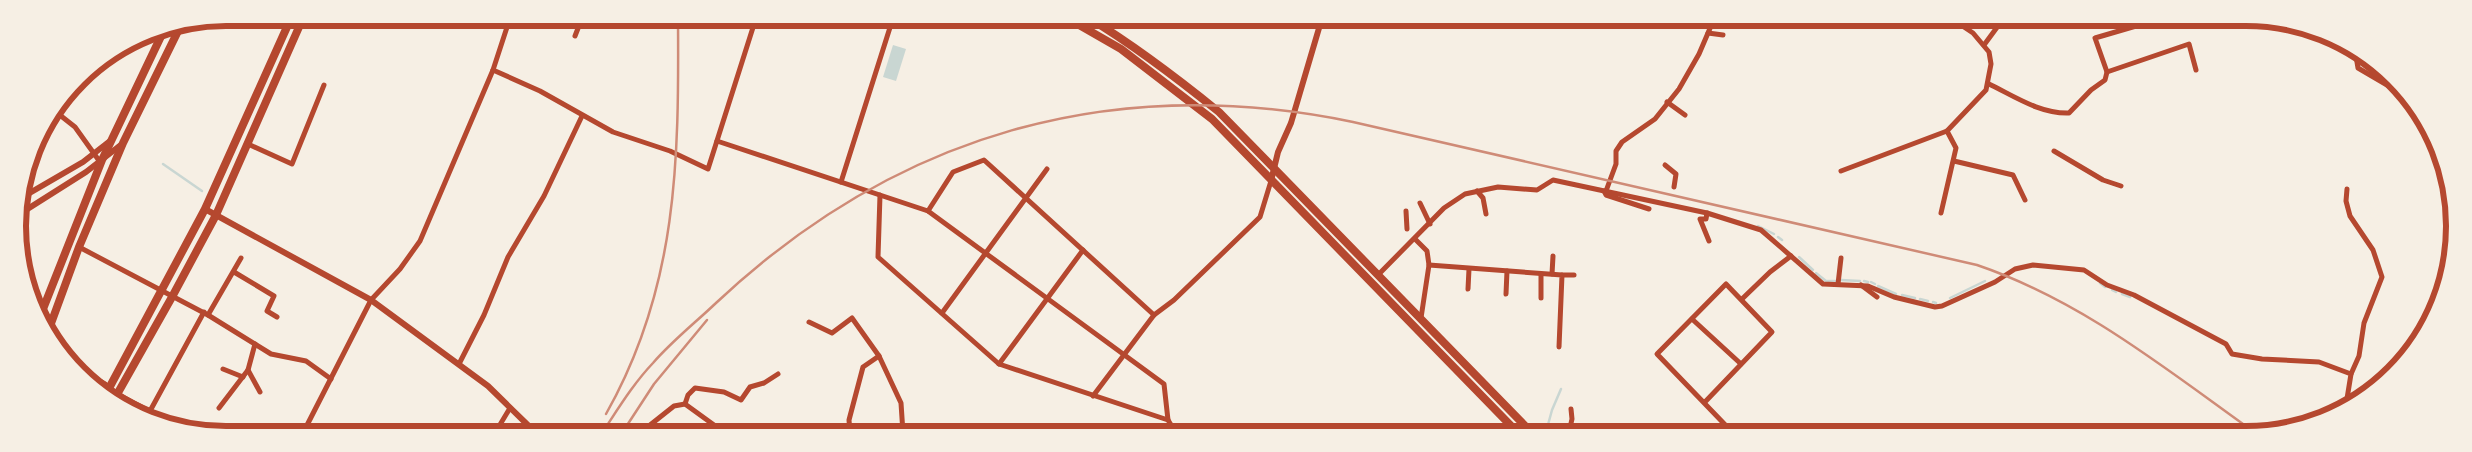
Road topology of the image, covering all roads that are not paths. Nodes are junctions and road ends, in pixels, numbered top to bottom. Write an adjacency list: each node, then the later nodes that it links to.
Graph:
1 (287, 26): 57 (highway)
2 (300, 26): 35 (highway)
3 (507, 26): 21 (street)
4 (578, 26): 17 (street)
5 (753, 26): 33 (street)
6 (890, 26): 45 (street)
7 (1081, 26): 44 (highway)
8 (1101, 26): 42 (highway)
9 (1319, 26): 42 (street)
10 (1711, 26): 15 (street)
11 (1962, 26): 19 (street)
12 (1998, 26): 19 (street)
13 (2136, 26): 23 (street)
14 (177, 32): 34 (highway)
15 (1708, 33): 16 (street); 27 (street)
16 (1723, 35)
17 (574, 36)
18 (160, 38): 32 (highway)
19 (1984, 44): 25 (street)
20 (2357, 60): 26 (street)
21 (493, 70): 30 (street); 95 (street)
22 (2196, 70): 23 (street)
23 (2107, 72): 25 (street)
24 (324, 84): 35 (street)
25 (1989, 84): 31 (street)
26 (2386, 84)
27 (1667, 102): 29 (street); 50 (street)
28 (60, 115): 37 (street)
29 (1685, 115)
30 (582, 116): 33 (street); 109 (street)
31 (1947, 131): 39 (street); 43 (street)
32 (112, 139): 37 (street); 38 (highway)
33 (717, 141): 45 (street)
34 (123, 143): 38 (street); 69 (highway)
35 (248, 144): 64 (highway)
36 (2054, 151): 46 (street)
37 (95, 154): 38 (street); 51 (street)
38 (101, 161): 56 (street); 96 (highway)
39 (1954, 161): 54 (street); 62 (street)
40 (1665, 165): 47 (street)
41 (1047, 169): 53 (street)
42 (1274, 170): 44 (street); 84 (highway)
43 (1841, 171)
44 (1271, 181): 99 (street); 138 (highway)
45 (841, 182): 52 (street)
46 (2121, 186)
47 (1674, 187)
48 (2346, 189): 115 (street)
49 (1478, 191): 50 (street); 63 (street); 65 (street)
50 (1605, 191): 58 (street); 61 (street)
51 (29, 193)
52 (880, 195): 59 (street); 97 (street)
53 (1026, 198): 59 (street); 70 (street); 71 (street)
54 (2025, 200)
55 (1420, 203): 65 (street)
56 (27, 209)
57 (205, 209): 64 (street); 88 (highway)
58 (1649, 209)
59 (928, 211): 71 (street)
60 (1406, 211): 66 (street)
61 (1707, 213): 68 (street); 73 (street)
62 (1941, 213)
63 (1486, 214)
64 (216, 215): 90 (highway); 95 (street)
65 (1430, 224): 67 (street)
66 (1407, 229)
67 (1415, 239): 76 (street); 84 (street)
68 (1708, 242)
69 (79, 247): 88 (street); 104 (highway)
70 (1083, 250): 92 (street); 99 (street)
71 (986, 253): 92 (street); 97 (street)
72 (1553, 256): 81 (street)
73 (1791, 256): 85 (street); 94 (street)
74 (241, 258): 79 (street)
75 (1841, 258): 85 (street)
76 (1429, 265): 77 (street); 101 (street)
77 (1469, 269): 78 (street); 87 (street)
78 (1506, 271): 80 (street); 89 (street)
79 (234, 272): 98 (street); 100 (street)
80 (1541, 274): 81 (street); 93 (street)
81 (1552, 274): 82 (street)
82 (1562, 275): 83 (street); 106 (street)
83 (1574, 275)
84 (1378, 276): 101 (highway)
85 (1838, 284): 86 (street)
86 (1860, 285): 91 (street); 115 (street)
87 (1468, 288)
88 (162, 292): 90 (street); 118 (highway)
89 (1506, 294)
90 (172, 297): 98 (street); 120 (highway)
91 (1877, 297)
92 (1046, 298): 107 (street); 110 (street)
93 (1541, 298)
94 (1742, 299): 102 (street); 111 (street)
95 (371, 300): 109 (street); 117 (street)
96 (44, 307)
97 (942, 313): 110 (street)
98 (206, 314): 105 (street); 128 (street)
99 (1154, 315): 107 (street)
100 (277, 317)
101 (1421, 318): 139 (highway)
102 (1692, 319): 111 (street); 123 (street)
103 (809, 322): 108 (street)
104 (51, 323)
105 (255, 344): 113 (street); 117 (street)
106 (1559, 347)
107 (1125, 354): 121 (street); 129 (street)
108 (879, 356): 135 (street); 136 (street)
109 (459, 364): 126 (street)
110 (999, 364): 121 (street)
111 (1741, 364): 123 (street)
112 (223, 369): 116 (street)
113 (248, 370): 116 (street); 119 (street)
114 (778, 374): 124 (street)
115 (2351, 374): 122 (street)
116 (243, 377): 125 (street)
117 (331, 379): 130 (street)
118 (109, 388)
119 (260, 392)
120 (117, 394)
121 (1093, 396): 129 (street)
122 (2347, 398)
123 (1704, 403): 141 (street)
124 (685, 404): 133 (street); 134 (street)
125 (219, 408)
126 (510, 408): 131 (street); 132 (street)
127 (1571, 409): 140 (street)
128 (150, 411)
129 (1168, 420): 137 (street)
130 (307, 426)
131 (499, 426)
132 (529, 426)
133 (649, 426)
134 (716, 426)
135 (849, 426)
136 (903, 426)
137 (1172, 426)
138 (1511, 426)
139 (1525, 426)
140 (1570, 426)
141 (1726, 426)

